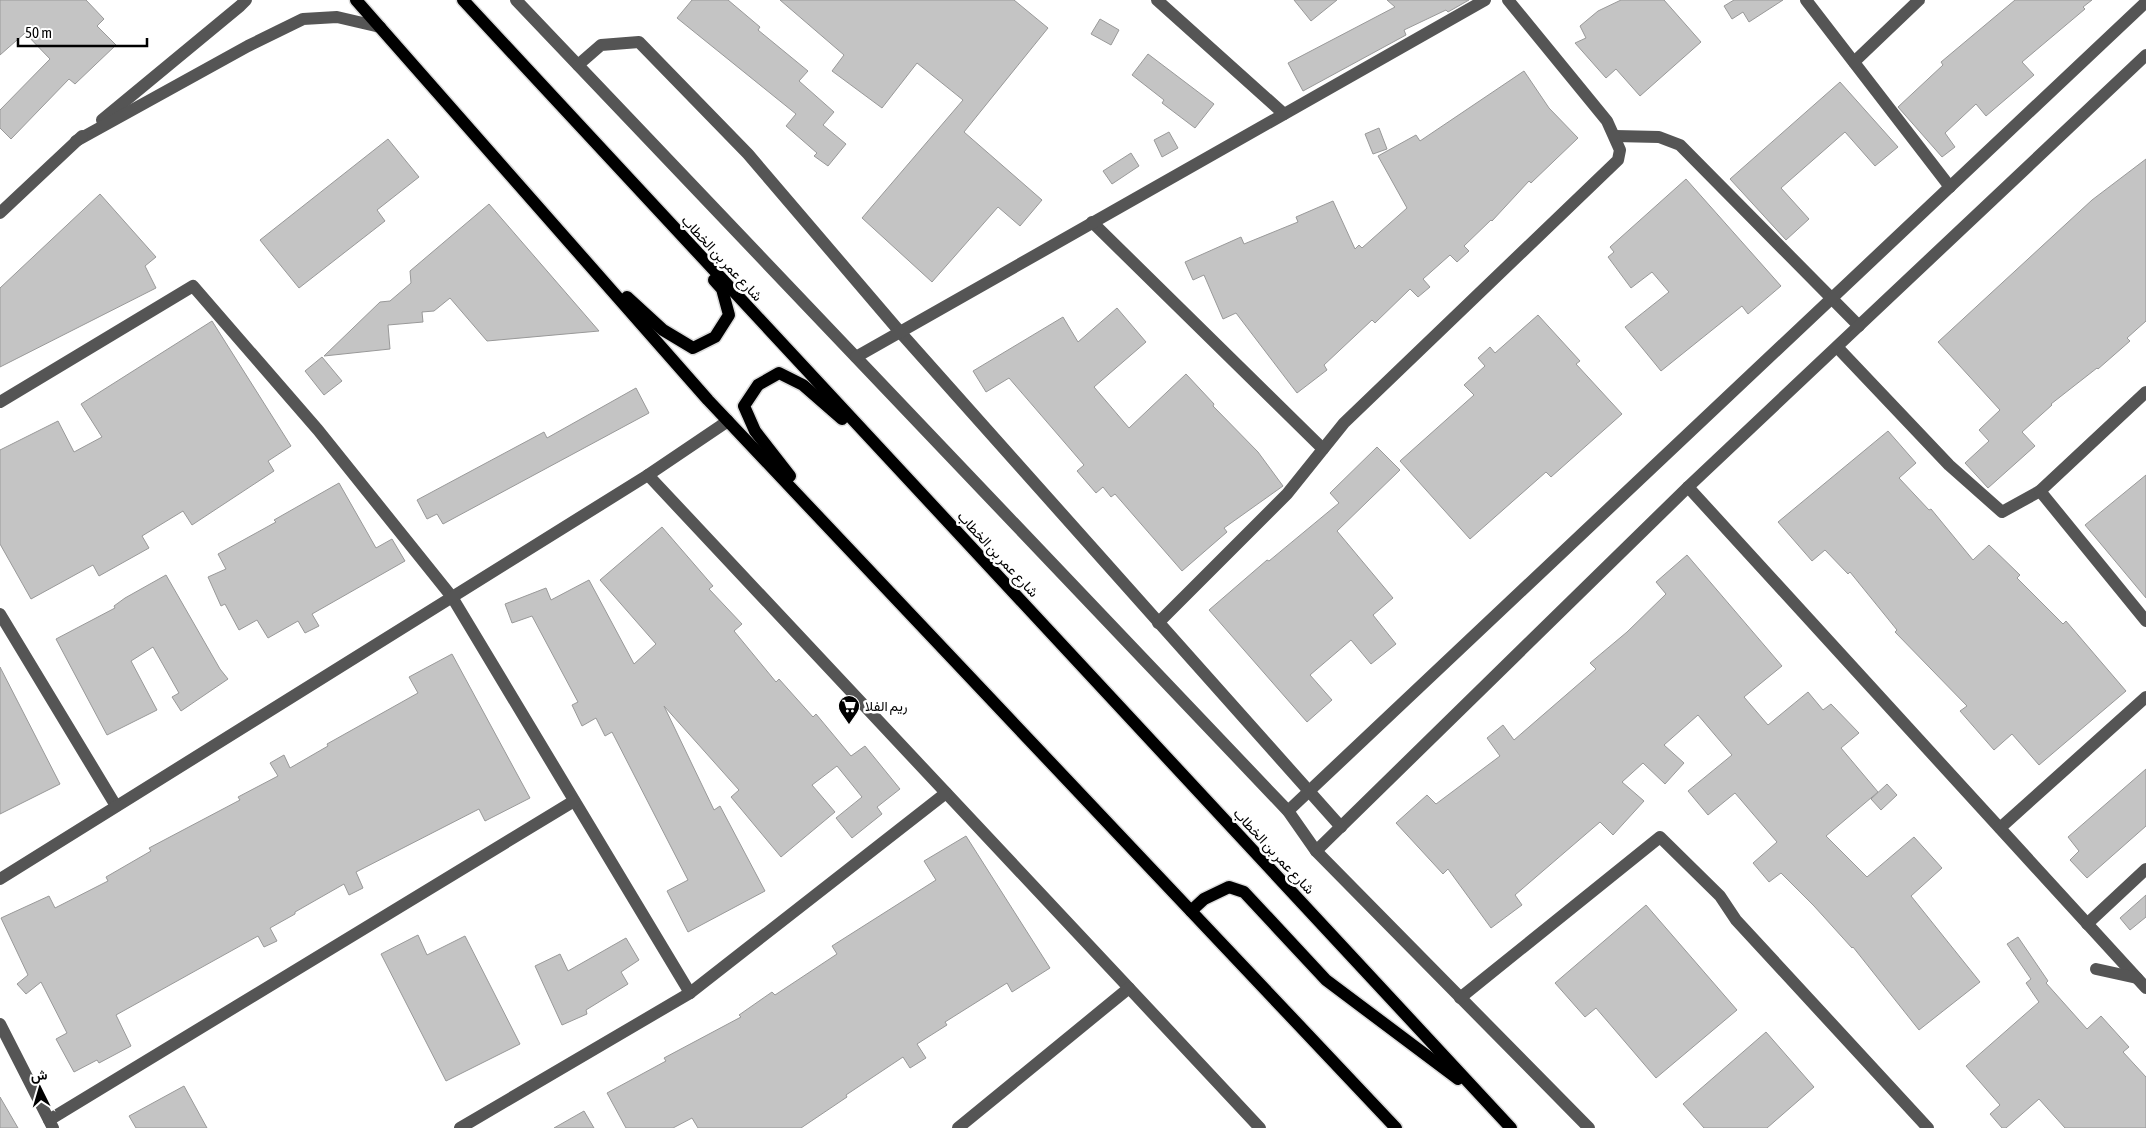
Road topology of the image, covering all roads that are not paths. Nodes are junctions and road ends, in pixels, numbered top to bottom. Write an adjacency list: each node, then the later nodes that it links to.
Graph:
1 (246, 0): 17 (street)
2 (356, 0): 11 (main road)
3 (516, 0): 14 (street)
4 (1157, 0): 15 (street)
5 (1485, 0): 15 (street)
6 (1508, 0): 16 (street)
7 (1806, 0): 13 (street)
8 (1919, 0): 13 (street)
9 (465, 1): 18 (main road, شارع عمر بن الخطاب)
10 (2146, 2): 19 (street)
11 (380, 27): 17 (street); 22 (main road)
12 (2146, 55): 24 (street)
13 (1854, 62): 19 (street)
14 (578, 65): 25 (street); 27 (street)
15 (1284, 114): 21 (street)
16 (1614, 136): 23 (street); 31 (street)
17 (76, 141): 20 (street)
18 (634, 184): 22 (main road); 32 (main road, شارع عمر بن الخطاب)
19 (1950, 187): 23 (street)
20 (2, 208)
21 (1092, 222): 25 (street); 31 (street)
22 (579, 254): 30 (main road)
23 (1832, 298): 24 (street); 42 (street)
24 (1859, 326): 26 (street)
25 (900, 332): 27 (street); 40 (street)
26 (1837, 347): 34 (street); 35 (street)
27 (856, 357): 46 (street)
28 (2146, 392): 35 (street)
29 (0, 402): 37 (street)
30 (728, 421): 33 (street); 36 (main road)
31 (1323, 449): 40 (street)
32 (893, 463): 36 (main road); 61 (main road, شارع عمر بن الخطاب)
33 (648, 475): 37 (street); 43 (street)
34 (1688, 487): 47 (street); 48 (street)
35 (2040, 491): 39 (street)
36 (837, 537): 52 (main road)
37 (452, 597): 44 (street); 45 (street)
38 (0, 614): 45 (street)
39 (2146, 620)
40 (1158, 623): 42 (street)
41 (2146, 697): 48 (street)
42 (1308, 792): 46 (street); 47 (street)
43 (946, 793): 56 (street); 58 (street)
44 (574, 801): 58 (street); 62 (street)
45 (116, 806): 51 (street)
46 (1288, 811): 49 (street)
47 (1340, 827): 49 (street)
48 (2000, 828): 53 (street)
49 (1316, 852): 59 (street)
50 (2146, 869): 53 (street)
51 (0, 879)
52 (1191, 911): 61 (main road); 66 (main road)
53 (2087, 924): 55 (street)
54 (2096, 969): 55 (street)
55 (2137, 978): 57 (street)
56 (1129, 988): 64 (street); 65 (street)
57 (2146, 988)
58 (690, 993): 63 (street)
59 (1460, 998): 68 (street); 69 (street)
60 (0, 1024): 62 (street)
61 (1484, 1099): 67 (main road, شارع عمر بن الخطاب)
62 (51, 1124)
63 (460, 1128)
64 (958, 1128)
65 (1260, 1128)
66 (1396, 1128)
67 (1511, 1128)
68 (1589, 1128)
69 (1928, 1128)

